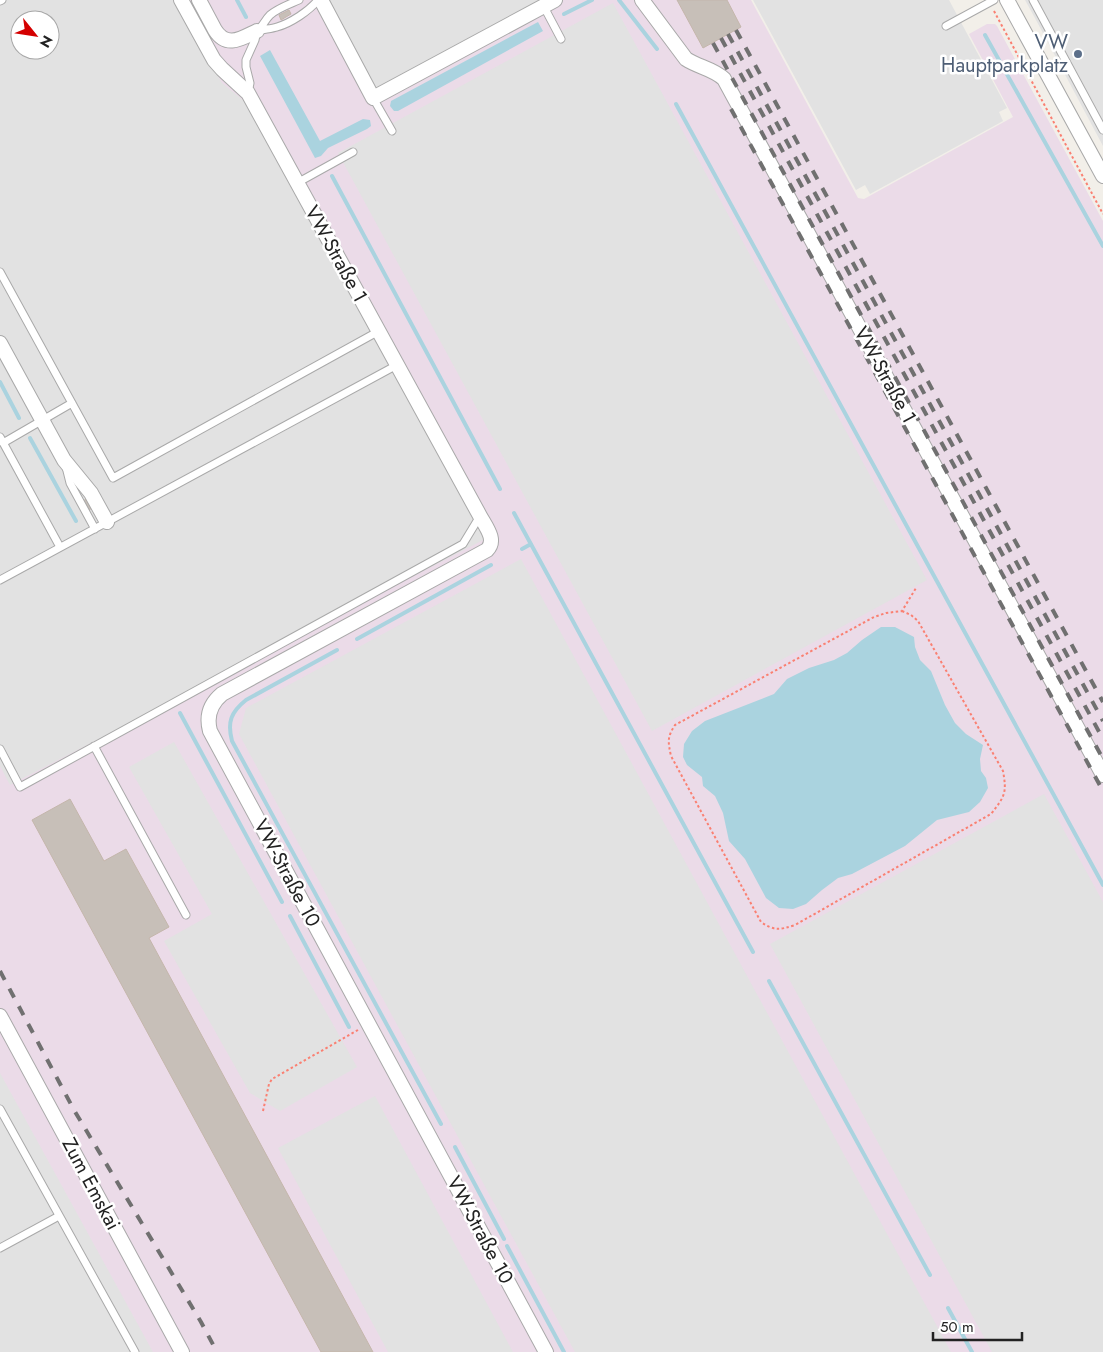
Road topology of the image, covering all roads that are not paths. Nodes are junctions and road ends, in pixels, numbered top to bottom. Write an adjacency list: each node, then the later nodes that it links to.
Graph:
1 (181, 0): 13 (street, VW-Straße 1)
2 (199, 0): 11 (street)
3 (299, 0): 11 (lane)
4 (319, 0): 11 (lane); 14 (street)
5 (642, 0): 35 (street, VW-Straße 1)
6 (1007, 0): 18 (street)
7 (1033, 0): 15 (lane)
8 (992, 1): 10 (lane)
9 (546, 2): 12 (lane); 14 (street)
10 (946, 26)
11 (257, 31): 13 (lane)
12 (561, 39)
13 (248, 93): 19 (street, VW-Straße 1)
14 (374, 98): 16 (lane)
15 (1103, 130)
16 (392, 131)
17 (353, 152): 19 (lane)
18 (1103, 176)
19 (297, 183): 21 (street, VW-Straße 1)
20 (1, 276): 24 (lane)
21 (379, 331): 23 (street, VW-Straße 1); 24 (lane)
22 (0, 343): 25 (street)
23 (397, 365): 28 (street, VW-Straße 1); 29 (lane)
24 (72, 403): 25 (lane)
25 (42, 420): 26 (lane); 27 (street)
26 (2, 440): 31 (lane)
27 (64, 460): 29 (street); 30 (lane)
28 (480, 516): 33 (lane); 43 (street, VW-Straße 10)
29 (107, 522): 30 (lane)
30 (94, 528): 31 (lane)
31 (60, 547): 32 (lane)
32 (0, 580)
33 (94, 746): 34 (lane); 36 (lane)
34 (0, 749)
35 (1103, 774)
36 (186, 915)
37 (0, 1016): 42 (street, Zum Emskai)
38 (0, 1109): 39 (lane)
39 (59, 1216): 40 (lane); 41 (lane)
40 (0, 1248)
41 (135, 1352)
42 (182, 1352)
43 (546, 1352)

